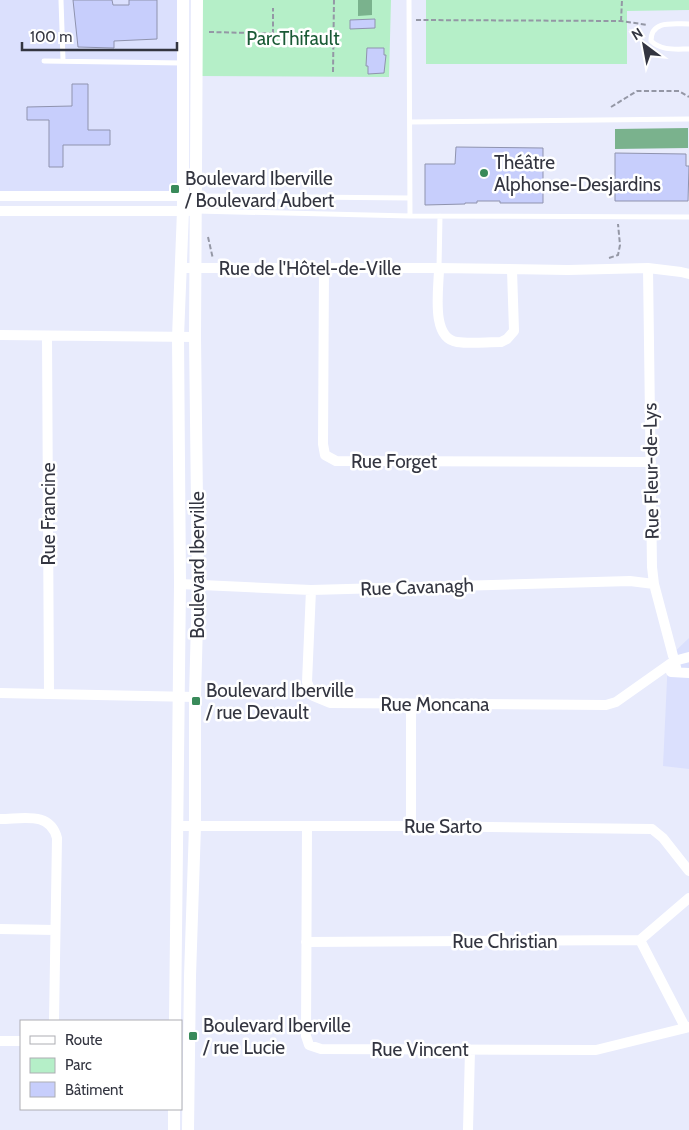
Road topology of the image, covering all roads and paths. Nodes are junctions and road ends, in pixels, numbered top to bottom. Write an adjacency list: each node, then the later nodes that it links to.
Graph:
1 (60, 0): 16 (lane)
2 (183, 0): 18 (street, Boulevard Iberville)
3 (197, 0): 12 (street, Boulevard Iberville)
4 (334, 0): 14 (path)
5 (409, 0): 8 (lane)
6 (622, 0): 9 (path)
7 (273, 8): 13 (path)
8 (408, 20): 9 (path); 24 (lane)
9 (621, 21): 11 (path)
10 (689, 24): 11 (lane)
11 (656, 28): 15 (lane)
12 (196, 32): 13 (path); 19 (street, Boulevard Iberville)
13 (273, 34): 14 (path)
14 (334, 35): 20 (path)
15 (689, 49)
16 (63, 60): 17 (lane); 18 (lane)
17 (44, 61)
18 (182, 63): 19 (street); 26 (street, Boulevard Iberville)
19 (196, 63): 26 (street, Boulevard Iberville)
20 (333, 72)
21 (689, 97): 22 (path)
22 (611, 107)
23 (689, 119): 24 (lane)
24 (410, 122): 27 (lane)
25 (0, 196): 26 (street)
26 (189, 196): 27 (lane); 28 (street, Boulevard Iberville)
27 (410, 198): 30 (lane)
28 (189, 211): 29 (street); 30 (lane); 37 (street, Boulevard Iberville); 38 (street, Boulevard Iberville)
29 (0, 212)
30 (410, 216): 31 (lane)
31 (440, 216): 32 (lane); 39 (lane)
32 (617, 217): 33 (lane); 35 (path)
33 (689, 217)
34 (207, 235): 36 (path)
35 (609, 258)
36 (214, 263)
37 (182, 268): 38 (street, Rue de l'Hôtel-de-Ville); 46 (street, Boulevard Iberville)
38 (196, 268): 41 (street, Rue de l'Hôtel-de-Ville); 47 (street, Boulevard Iberville)
39 (439, 268): 41 (street, Rue de l'Hôtel-de-Ville); 42 (street, Rue de l'Hôtel-de-Ville); 42 (street)
40 (648, 268): 42 (street, Rue de l'Hôtel-de-Ville); 43 (street, Rue de l'Hôtel-de-Ville); 48 (street, Rue Fleur-de-Lys)
41 (324, 269): 48 (street, Rue Forget)
42 (512, 270)
43 (689, 274)
44 (0, 336): 45 (street)
45 (47, 336): 46 (street); 57 (street, Rue Francine)
46 (178, 336): 47 (street); 49 (street, Boulevard Iberville)
47 (195, 338): 51 (street, Boulevard Iberville)
48 (650, 462): 50 (street, Rue Fleur-de-Lys)
49 (180, 584): 51 (street, Rue Cavanagh); 59 (street, Boulevard Iberville)
50 (654, 584): 52 (street, Rue Cavanagh); 54 (street, Rue Fleur-de-Lys)
51 (198, 585): 52 (street, Rue Cavanagh); 58 (street, Boulevard Iberville)
52 (310, 590): 60 (street, Rue Moncana)
53 (689, 657): 54 (street, Rue Moncana)
54 (675, 666): 55 (street); 60 (street, Rue Moncana)
55 (689, 672)
56 (0, 693): 57 (street)
57 (49, 693): 59 (street)
58 (195, 697): 59 (street); 63 (street, Boulevard Iberville)
59 (179, 698): 62 (street, Boulevard Iberville)
60 (411, 705): 65 (street)
61 (0, 819): 69 (street)
62 (178, 826): 63 (street, Rue Sarto); 73 (street, Boulevard Iberville)
63 (195, 826): 64 (street, Rue Sarto); 75 (street, Boulevard Iberville)
64 (307, 826): 65 (street, Rue Sarto); 71 (street, Rue Vincent)
65 (411, 826): 66 (street, Rue Sarto)
66 (689, 871)
67 (689, 898): 70 (street)
68 (0, 929): 69 (street)
69 (55, 930): 72 (street)
70 (640, 940): 71 (street, Rue Christian); 74 (street)
71 (306, 942): 78 (street, Rue Vincent)
72 (54, 1020)
73 (175, 1020)
74 (687, 1027): 78 (street, Rue Vincent)
75 (185, 1040): 81 (street, Boulevard Iberville)
76 (0, 1041): 77 (street)
77 (20, 1041)
78 (470, 1050): 82 (street)
79 (174, 1110): 80 (street)
80 (174, 1130)
81 (188, 1130)
82 (468, 1130)

